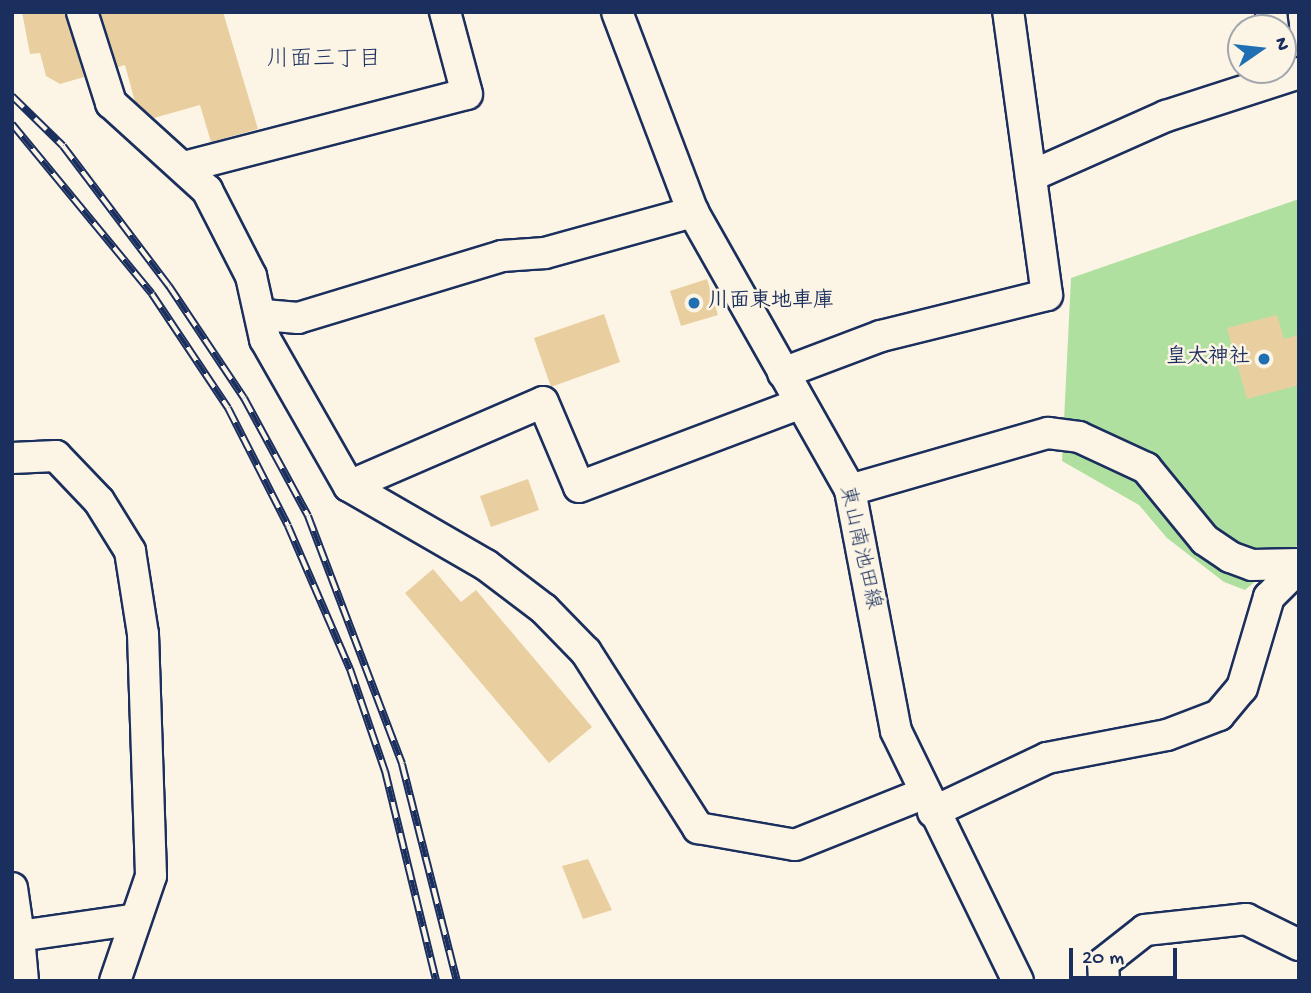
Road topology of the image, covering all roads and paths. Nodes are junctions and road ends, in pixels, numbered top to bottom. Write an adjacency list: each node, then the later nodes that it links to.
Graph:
1 (82, 12): 6 (street)
2 (445, 12): 6 (street)
3 (617, 12): 8 (street, 東山南池田線)
4 (1009, 12): 7 (street)
5 (1257, 84): 7 (street)
6 (184, 167): 9 (street)
7 (1031, 176): 10 (street)
8 (693, 212): 9 (street); 10 (street, 東山南池田線)
9 (264, 315): 13 (street)
10 (783, 373): 11 (street, 東山南池田線)
11 (799, 404): 13 (street); 14 (street, 東山南池田線)
12 (12, 458): 18 (street)
13 (349, 486): 16 (street)
14 (850, 490): 15 (street); 16 (street, 東山南池田線)
15 (1299, 566): 16 (street)
16 (929, 802): 23 (street, 東山南池田線)
17 (12, 888): 19 (street)
18 (132, 920): 19 (street); 22 (street)
19 (19, 936): 21 (street)
20 (1299, 944): 24 (street)
21 (23, 981)
22 (114, 981)
23 (1018, 981)
24 (1104, 981)

